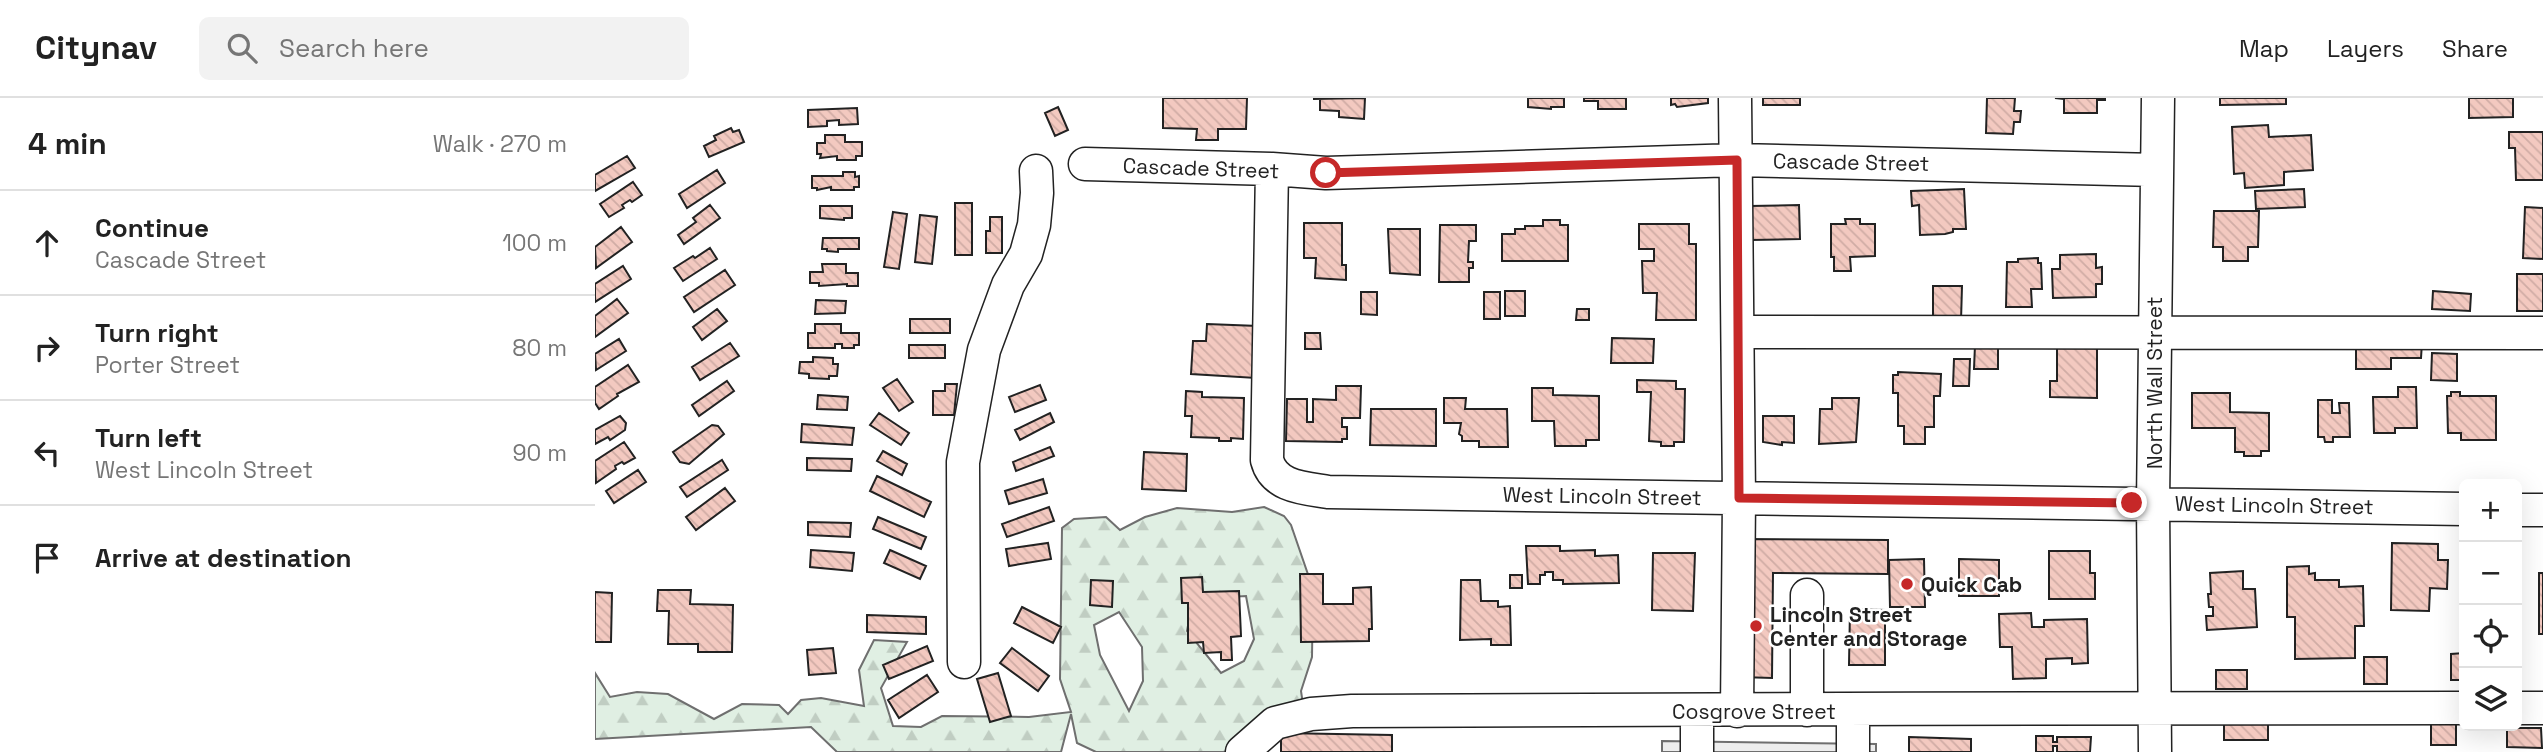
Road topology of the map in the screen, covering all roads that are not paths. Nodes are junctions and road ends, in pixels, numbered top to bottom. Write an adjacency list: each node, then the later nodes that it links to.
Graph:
1 (1735, 98): 3 (street)
2 (2158, 98): 6 (street, North Wall Street)
3 (1737, 160): 5 (street, Cascade Street); 6 (street, Cascade Street); 8 (street)
4 (1085, 164): 5 (street, Cascade Street)
5 (1272, 169): 11 (street, West Lincoln Street)
6 (2156, 170): 9 (street, North Wall Street)
7 (1036, 171): 17 (street)
8 (1738, 332): 9 (street); 11 (street)
9 (2154, 332): 10 (street); 12 (street, North Wall Street)
10 (2543, 333)
11 (1739, 498): 12 (street, West Lincoln Street); 25 (street)
12 (2153, 503): 13 (street, West Lincoln Street); 18 (street, North Wall Street)
13 (2459, 509)
14 (2522, 510): 15 (street)
15 (2543, 510)
16 (1807, 595): 22 (street)
17 (964, 662)
18 (2156, 706): 19 (street, Cosgrove Street); 23 (street, Cosgrove Street); 29 (street, North Wall Street)
19 (2459, 708)
20 (2522, 708): 21 (street)
21 (2543, 708)
22 (1807, 710): 23 (street, Cosgrove Street); 25 (street, Cosgrove Street)
23 (1853, 710): 28 (street)
24 (1697, 711): 25 (street, Cosgrove Street); 26 (street, Cosgrove Street); 27 (street)
25 (1737, 711)
26 (1242, 752)
27 (1697, 752)
28 (1853, 752)
29 (2155, 752)

